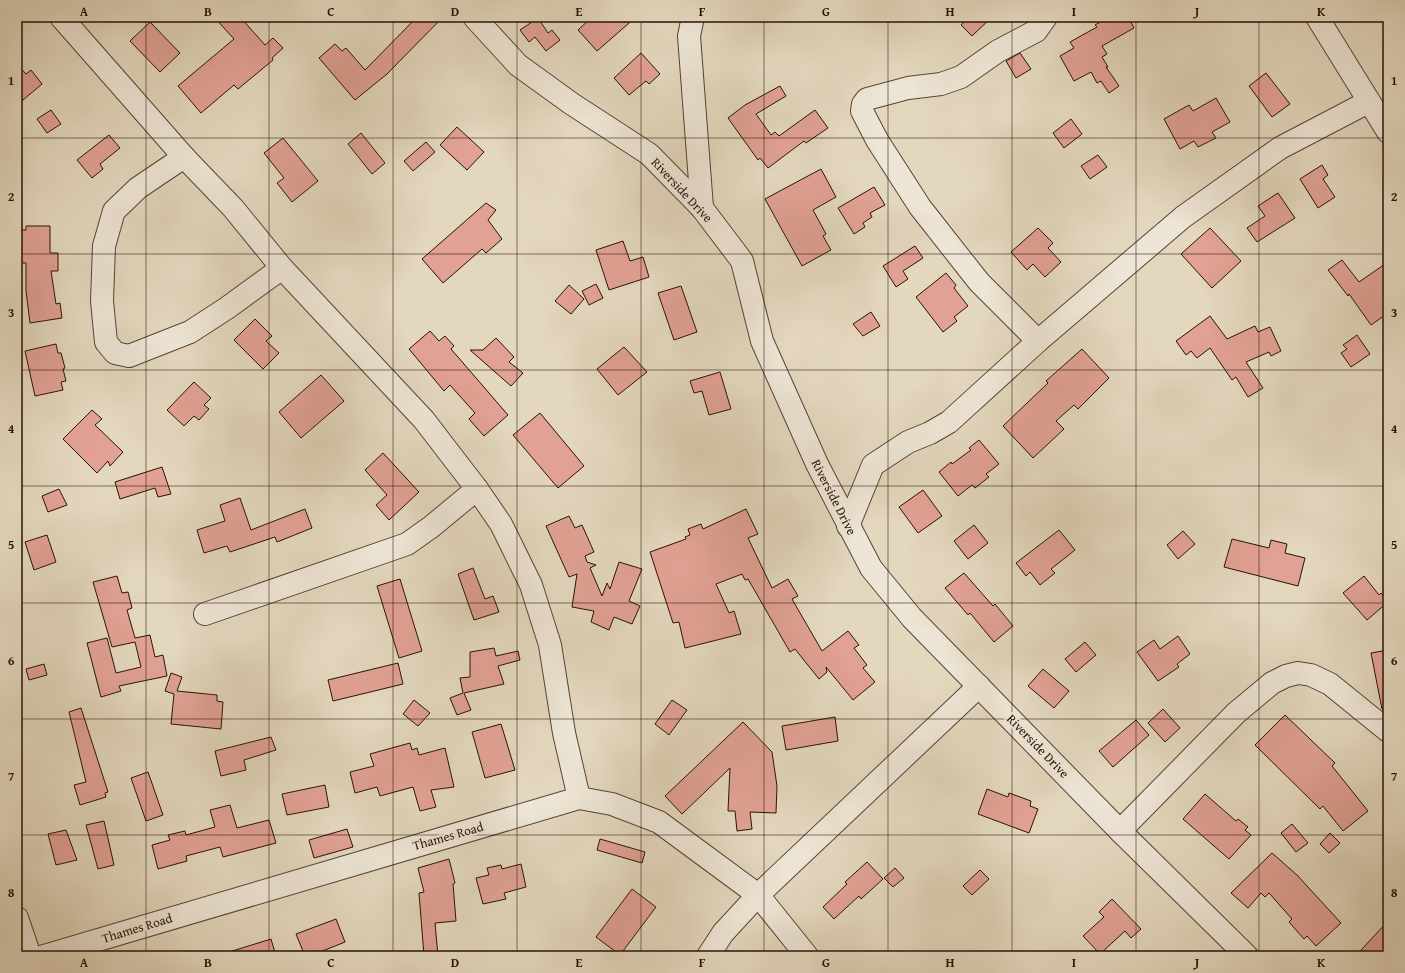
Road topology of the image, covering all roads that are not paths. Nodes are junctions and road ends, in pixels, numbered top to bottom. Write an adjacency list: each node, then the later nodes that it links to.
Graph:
1 (61, 17): 8 (street)
2 (474, 17): 9 (street, Riverside Drive)
3 (693, 17): 9 (street)
4 (1046, 17): 11 (street)
5 (1317, 17): 6 (street)
6 (1368, 102): 7 (street); 11 (street)
7 (1388, 132)
8 (184, 157): 10 (street); 10 (street)
9 (702, 208): 13 (street, Riverside Drive)
10 (282, 268): 12 (street)
11 (1038, 341): 13 (street)
12 (477, 489): 14 (street); 17 (street)
13 (848, 526): 15 (street, Riverside Drive)
14 (205, 614)
15 (979, 686): 18 (street, Riverside Drive); 19 (street)
16 (1388, 731): 18 (street)
17 (579, 798): 19 (street, Thames Road); 22 (street, Thames Road)
18 (1120, 831): 25 (street, Riverside Drive)
19 (758, 895): 23 (street); 24 (street, Thames Road)
20 (17, 918): 21 (street)
21 (30, 956)
22 (44, 956)
23 (708, 956)
24 (807, 956)
25 (1247, 956)

